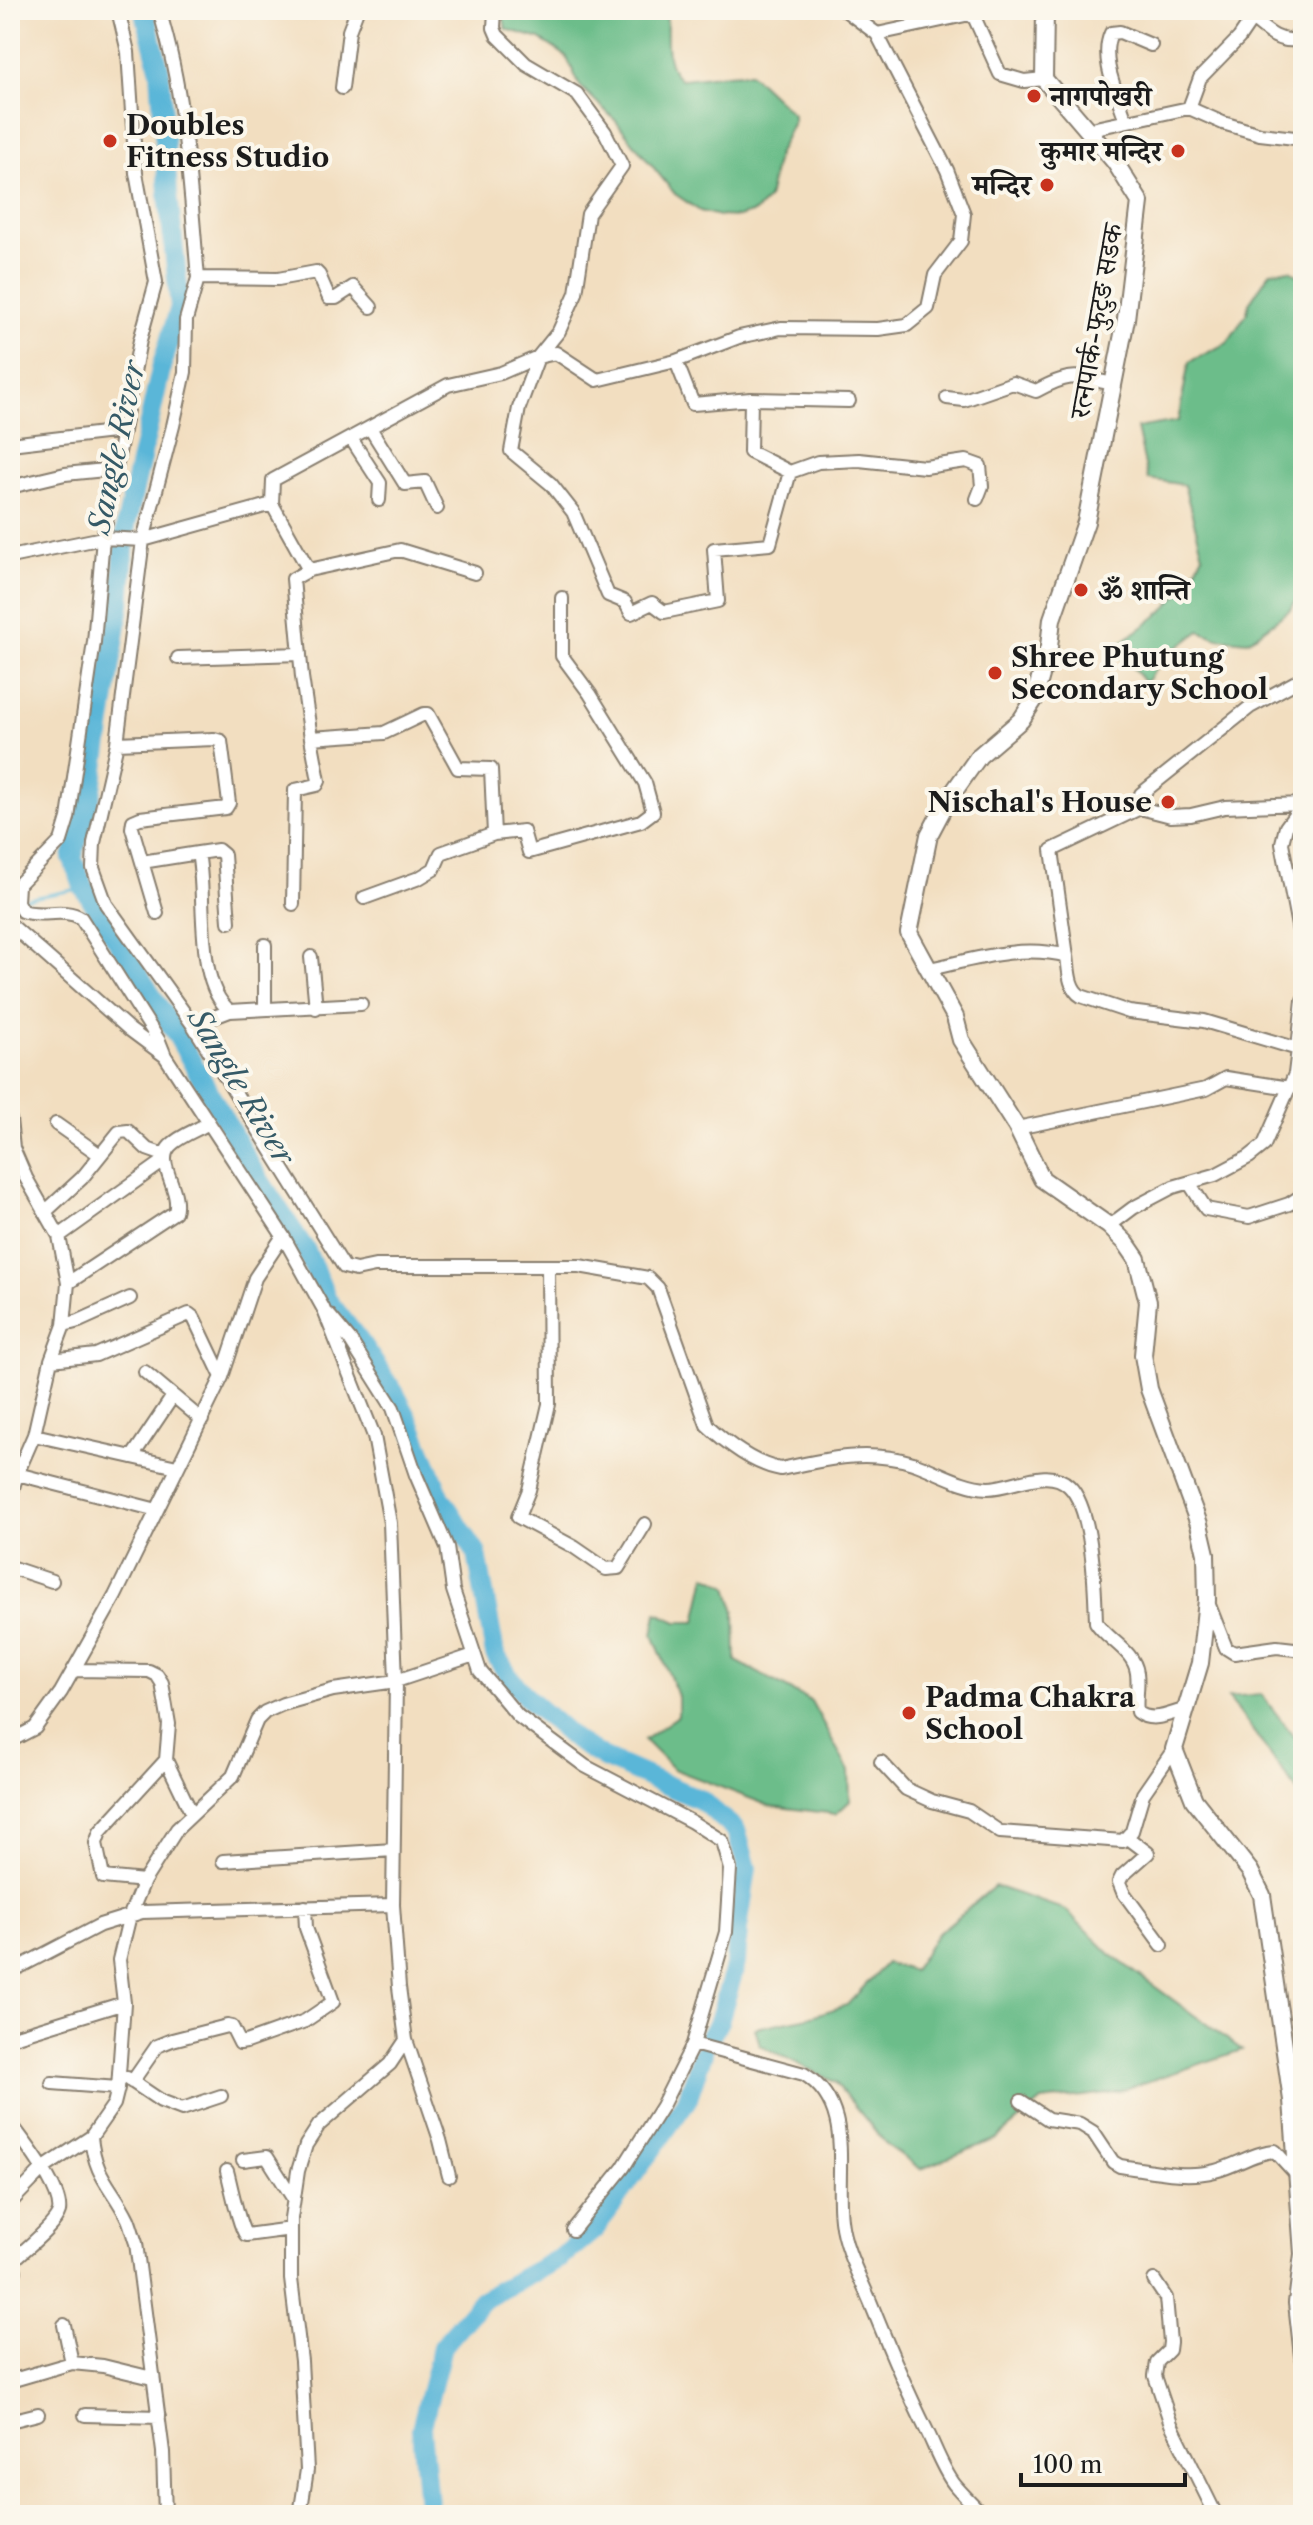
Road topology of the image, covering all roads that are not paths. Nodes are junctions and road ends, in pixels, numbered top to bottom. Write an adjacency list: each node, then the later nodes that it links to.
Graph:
1 (118, 10): 26 (street)
2 (159, 10): 17 (street)
3 (357, 10): 12 (street)
4 (495, 10): 19 (street)
5 (845, 10): 9 (street)
6 (1045, 10): 11 (street)
7 (1255, 14): 8 (street); 13 (street)
8 (1303, 26)
9 (877, 34): 11 (street); 20 (street)
10 (1151, 45): 14 (street)
11 (1044, 79): 15 (street, रत्नपार्क-फुटुङ सडक)
12 (342, 88)
13 (1189, 108): 14 (street); 16 (street)
14 (1126, 121): 15 (street)
15 (1086, 130): 21 (street, रत्नपार्क-फुटुङ सडक)
16 (1303, 136)
17 (198, 278): 18 (street); 37 (street)
18 (371, 307)
19 (538, 357): 20 (street); 25 (street); 30 (street)
20 (676, 361): 23 (street)
21 (1113, 384): 22 (street); 61 (street, रत्नपार्क-फुटुङ सडक)
22 (947, 398)
23 (751, 399): 24 (street); 30 (street)
24 (849, 401)
25 (370, 428): 27 (street); 35 (street)
26 (121, 431): 28 (street); 29 (street)
27 (352, 440): 33 (street); 34 (street)
28 (10, 444)
29 (115, 469): 31 (street); 36 (street)
30 (790, 472): 32 (street)
31 (10, 487)
32 (977, 499)
33 (379, 500)
34 (272, 504): 37 (street); 39 (street)
35 (437, 508)
36 (106, 539): 37 (street); 38 (street); 69 (street)
37 (139, 540): 46 (street)
38 (10, 557)
39 (309, 570): 40 (street); 42 (street)
40 (475, 573)
41 (562, 598): 49 (street)
42 (300, 654): 43 (street); 45 (street)
43 (178, 658)
44 (1303, 678): 47 (street)
45 (311, 738): 49 (street); 53 (street)
46 (117, 743): 51 (street); 67 (street)
47 (1140, 808): 48 (street); 59 (street)
48 (1301, 808): 58 (street)
49 (494, 834): 52 (street)
50 (198, 853): 51 (street); 55 (street); 66 (street)
51 (142, 862): 54 (street)
52 (364, 898)
53 (293, 904)
54 (157, 913)
55 (229, 922)
56 (10, 924): 69 (street)
57 (265, 945): 65 (street)
58 (1303, 952)
59 (1067, 956): 61 (street); 68 (street)
60 (311, 957): 64 (street)
61 (930, 969): 74 (street, रत्नपार्क-फुटुङ सडक)
62 (1303, 1000): 68 (street)
63 (361, 1004): 64 (street)
64 (316, 1008): 65 (street)
65 (265, 1009): 66 (street)
66 (230, 1011): 67 (street)
67 (193, 1025): 83 (street)
68 (1300, 1050): 70 (street)
69 (165, 1056): 72 (street)
70 (1290, 1088): 74 (street); 77 (street)
71 (10, 1119): 79 (street)
72 (209, 1123): 76 (street); 82 (street)
73 (56, 1124): 75 (street)
74 (1017, 1128): 80 (street, रत्नपार्क-फुटुङ सडक)
75 (100, 1155): 76 (street); 79 (street)
76 (164, 1158): 81 (street); 84 (street)
77 (1190, 1184): 78 (street); 80 (street)
78 (1303, 1195)
79 (45, 1212): 81 (street)
80 (1109, 1226): 102 (street, रत्नपार्क-फुटुङ सडक)
81 (59, 1236): 84 (street)
82 (283, 1236): 86 (street); 90 (street)
83 (548, 1266): 99 (street); 107 (street)
84 (68, 1283): 87 (street)
85 (130, 1298): 87 (street)
86 (323, 1308): 104 (street); 106 (street)
87 (64, 1325): 88 (street)
88 (51, 1360): 90 (street); 93 (street)
89 (145, 1372): 91 (street)
90 (222, 1377): 92 (street)
91 (173, 1396): 92 (street); 94 (street)
92 (202, 1420): 95 (street)
93 (34, 1435): 94 (street); 96 (street)
94 (132, 1457): 95 (street)
95 (177, 1467): 98 (street)
96 (17, 1474): 97 (street); 98 (street)
97 (10, 1498)
98 (157, 1510): 105 (street)
99 (645, 1524)
100 (10, 1567): 101 (street)
101 (52, 1581)
102 (1207, 1600): 103 (street); 107 (street, रत्नपार्क-फुटुङ सडक)
103 (1303, 1650)
104 (474, 1655): 106 (street); 125 (street)
105 (73, 1670): 108 (street); 110 (street)
106 (396, 1681): 112 (street); 114 (street)
107 (1187, 1709): 109 (street, रत्नपार्क-फुटुङ सडक)
108 (10, 1741)
109 (1174, 1749): 113 (street); 138 (street)
110 (166, 1760): 112 (street); 116 (street)
111 (881, 1762): 113 (street)
112 (192, 1814): 116 (street)
113 (1128, 1838): 120 (street)
114 (393, 1850): 115 (street); 117 (street)
115 (223, 1861)
116 (144, 1881): 119 (street)
117 (393, 1905): 118 (street); 124 (street)
118 (305, 1907): 119 (street); 127 (street)
119 (130, 1915): 121 (street); 122 (street)
120 (1162, 1945)
121 (10, 1971)
122 (124, 2003): 123 (street); 126 (street)
123 (10, 2038)
124 (406, 2040): 137 (street); 139 (street)
125 (693, 2044): 142 (street); 156 (street)
126 (119, 2073): 127 (street); 129 (street)
127 (132, 2082): 130 (street)
128 (52, 2083): 129 (street)
129 (118, 2088): 133 (street)
130 (221, 2096)
131 (1021, 2101): 138 (street)
132 (10, 2127): 135 (street)
133 (91, 2137): 135 (street); 148 (street)
134 (243, 2160): 139 (street)
135 (44, 2168): 140 (street); 143 (street)
136 (227, 2171): 141 (street)
137 (449, 2176)
138 (1300, 2182): 146 (street)
139 (293, 2198): 141 (street)
140 (10, 2203)
141 (291, 2229): 155 (street)
142 (573, 2230)
143 (10, 2277)
144 (1154, 2280): 157 (street)
145 (64, 2325): 147 (street)
146 (1303, 2356)
147 (72, 2363): 148 (street); 149 (street)
148 (152, 2378): 152 (street)
149 (10, 2381)
150 (38, 2414): 153 (street)
151 (85, 2415): 152 (street)
152 (159, 2417): 154 (street)
153 (10, 2421)
154 (165, 2515)
155 (300, 2515)
156 (983, 2515)
157 (1216, 2515)

